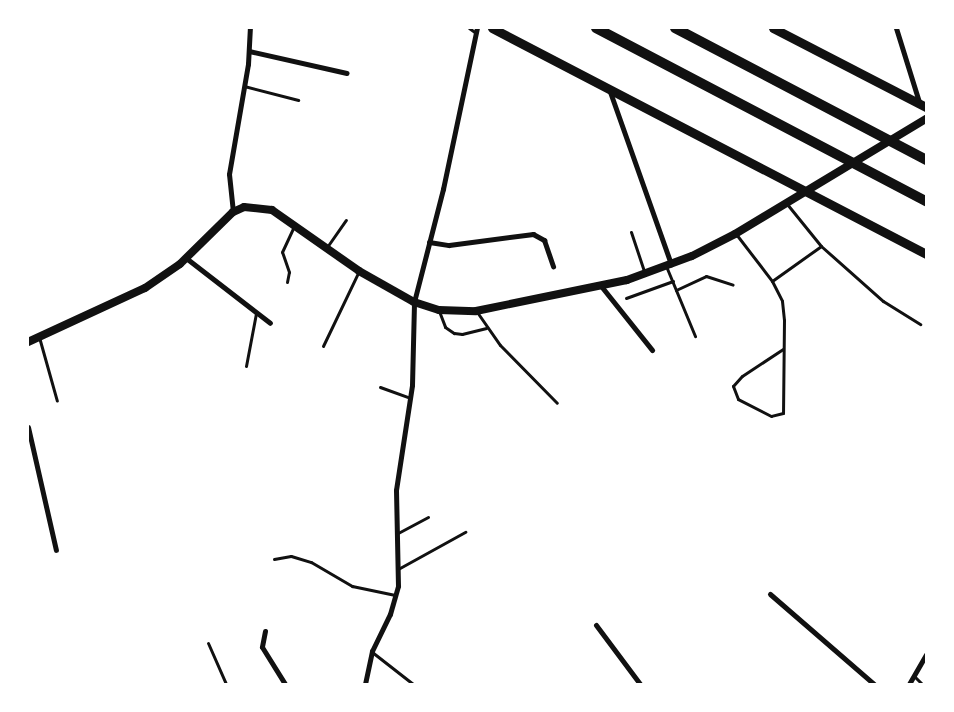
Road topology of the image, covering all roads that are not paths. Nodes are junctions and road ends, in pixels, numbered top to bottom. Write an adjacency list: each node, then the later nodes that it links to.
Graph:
1 (250, 28): 9 (street)
2 (469, 28): 8 (lane)
3 (492, 28): 12 (main road)
4 (596, 28): 18 (highway)
5 (675, 28): 16 (highway)
6 (773, 28): 14 (main road)
7 (896, 28): 14 (street)
8 (476, 30): 25 (street)
9 (249, 51): 10 (street); 11 (street)
10 (347, 73)
11 (244, 86): 13 (lane); 20 (street)
12 (608, 86): 17 (main road); 30 (street)
13 (298, 100)
14 (923, 105)
15 (926, 119): 17 (street)
16 (926, 160)
17 (807, 191): 19 (street); 28 (main road)
18 (926, 201)
19 (787, 203): 24 (street); 26 (lane)
20 (233, 212): 22 (street); 29 (street)
21 (346, 220): 27 (lane)
22 (295, 225): 27 (street); 36 (lane)
23 (631, 232): 33 (lane)
24 (735, 234): 30 (street); 35 (lane)
25 (429, 242): 31 (street); 41 (street)
26 (821, 246): 35 (lane); 46 (lane)
27 (327, 248): 32 (street)
28 (926, 254)
29 (186, 258): 44 (street); 48 (street)
30 (669, 265): 33 (street); 34 (lane)
31 (552, 266)
32 (359, 271): 41 (street); 51 (lane)
33 (644, 274): 38 (street)
34 (673, 281): 39 (lane); 40 (lane)
35 (772, 281): 52 (lane)
36 (287, 282)
37 (733, 285): 39 (lane)
38 (601, 286): 43 (street); 53 (street)
39 (676, 290): 49 (lane)
40 (626, 298)
41 (414, 302): 42 (street); 56 (street)
42 (439, 310): 43 (street); 47 (lane)
43 (476, 311): 47 (lane)
44 (256, 312): 45 (street); 54 (lane)
45 (270, 323)
46 (920, 324)
47 (486, 328): 58 (lane)
48 (39, 336): 50 (street); 57 (lane)
49 (695, 336)
50 (28, 342)
51 (323, 346)
52 (783, 349): 52 (lane)
53 (652, 350)
54 (246, 366)
55 (380, 387): 56 (lane)
56 (410, 398): 62 (street)
57 (57, 401)
58 (557, 403)
59 (28, 427): 63 (street)
60 (428, 518): 62 (lane)
61 (465, 532): 65 (lane)
62 (398, 533): 65 (street)
63 (56, 550)
64 (274, 559): 67 (lane)
65 (398, 568): 67 (street)
66 (770, 594): 79 (street)
67 (396, 596): 71 (street)
68 (596, 625): 78 (street)
69 (265, 631): 75 (street)
70 (208, 643): 74 (lane)
71 (372, 652): 76 (street); 77 (lane)
72 (926, 654): 73 (street)
73 (913, 676): 80 (street); 81 (lane)
74 (226, 684)
75 (285, 684)
76 (365, 684)
77 (413, 684)
78 (640, 684)
79 (874, 684)
80 (909, 684)
81 (922, 684)

